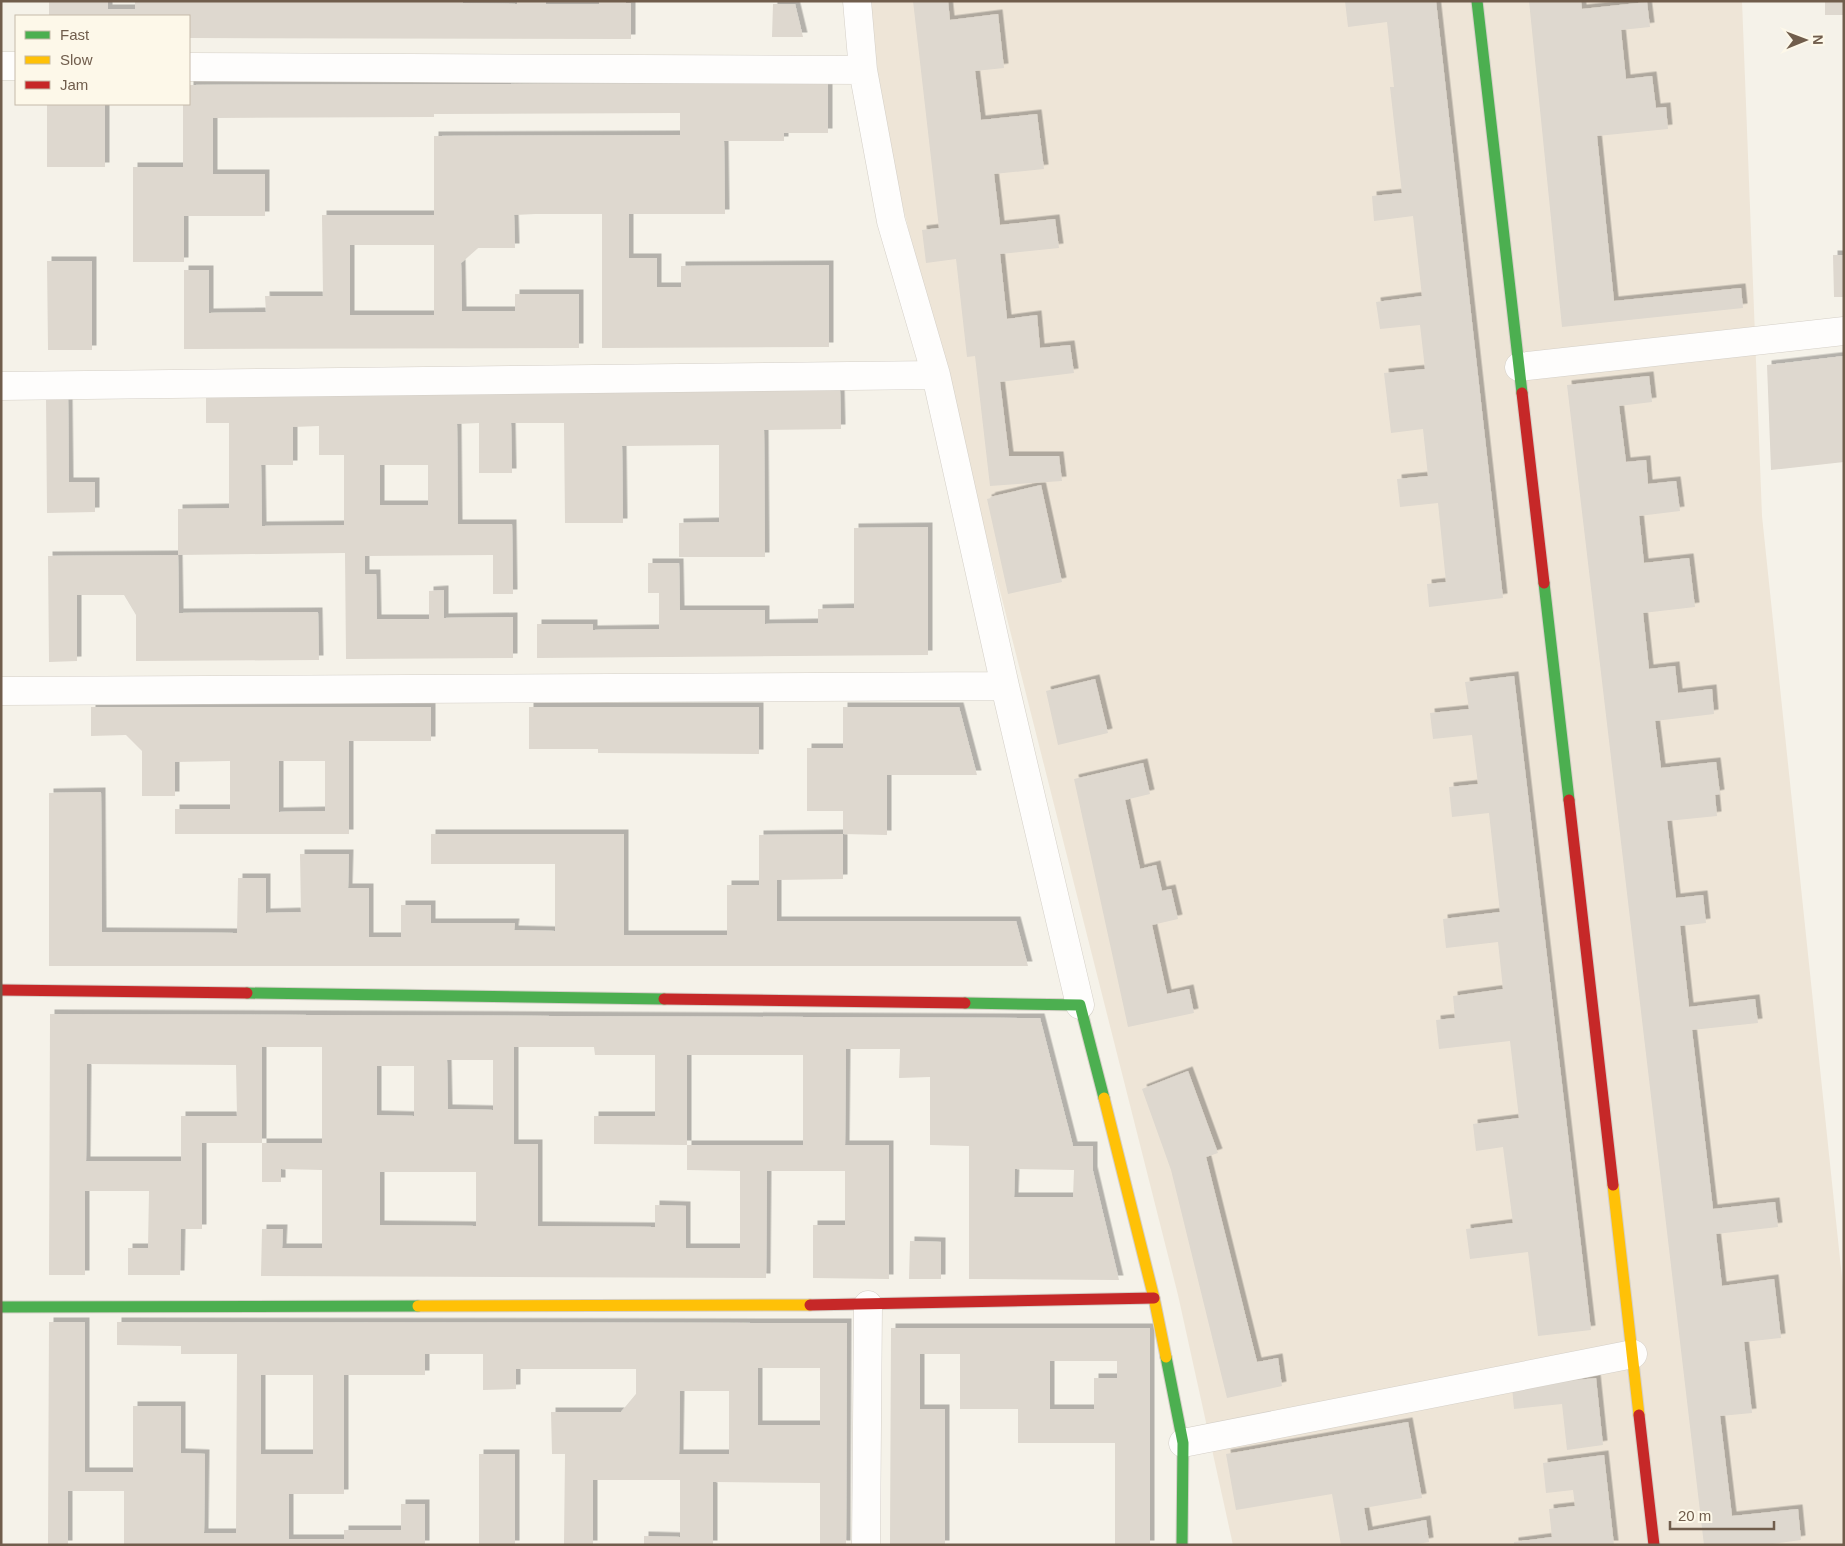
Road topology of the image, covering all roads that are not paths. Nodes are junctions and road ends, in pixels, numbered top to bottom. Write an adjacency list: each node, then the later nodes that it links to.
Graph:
1 (857, 1): 6 (street)
2 (1476, 1): 8 (street)
3 (1, 66): 4 (street)
4 (15, 66)
5 (190, 67): 6 (street)
6 (864, 70): 9 (street)
7 (1844, 331): 8 (street)
8 (1519, 367): 18 (street)
9 (936, 375): 10 (street); 11 (street)
10 (1, 386)
11 (1005, 686): 12 (street); 14 (street)
12 (1, 691)
13 (1, 990): 14 (street)
14 (1080, 1005): 15 (street)
15 (1154, 1298): 16 (street); 19 (street)
16 (868, 1305): 17 (street); 20 (street)
17 (1, 1307)
18 (1633, 1354): 19 (street); 22 (street)
19 (1183, 1443): 21 (street)
20 (866, 1545)
21 (1182, 1545)
22 (1654, 1545)

